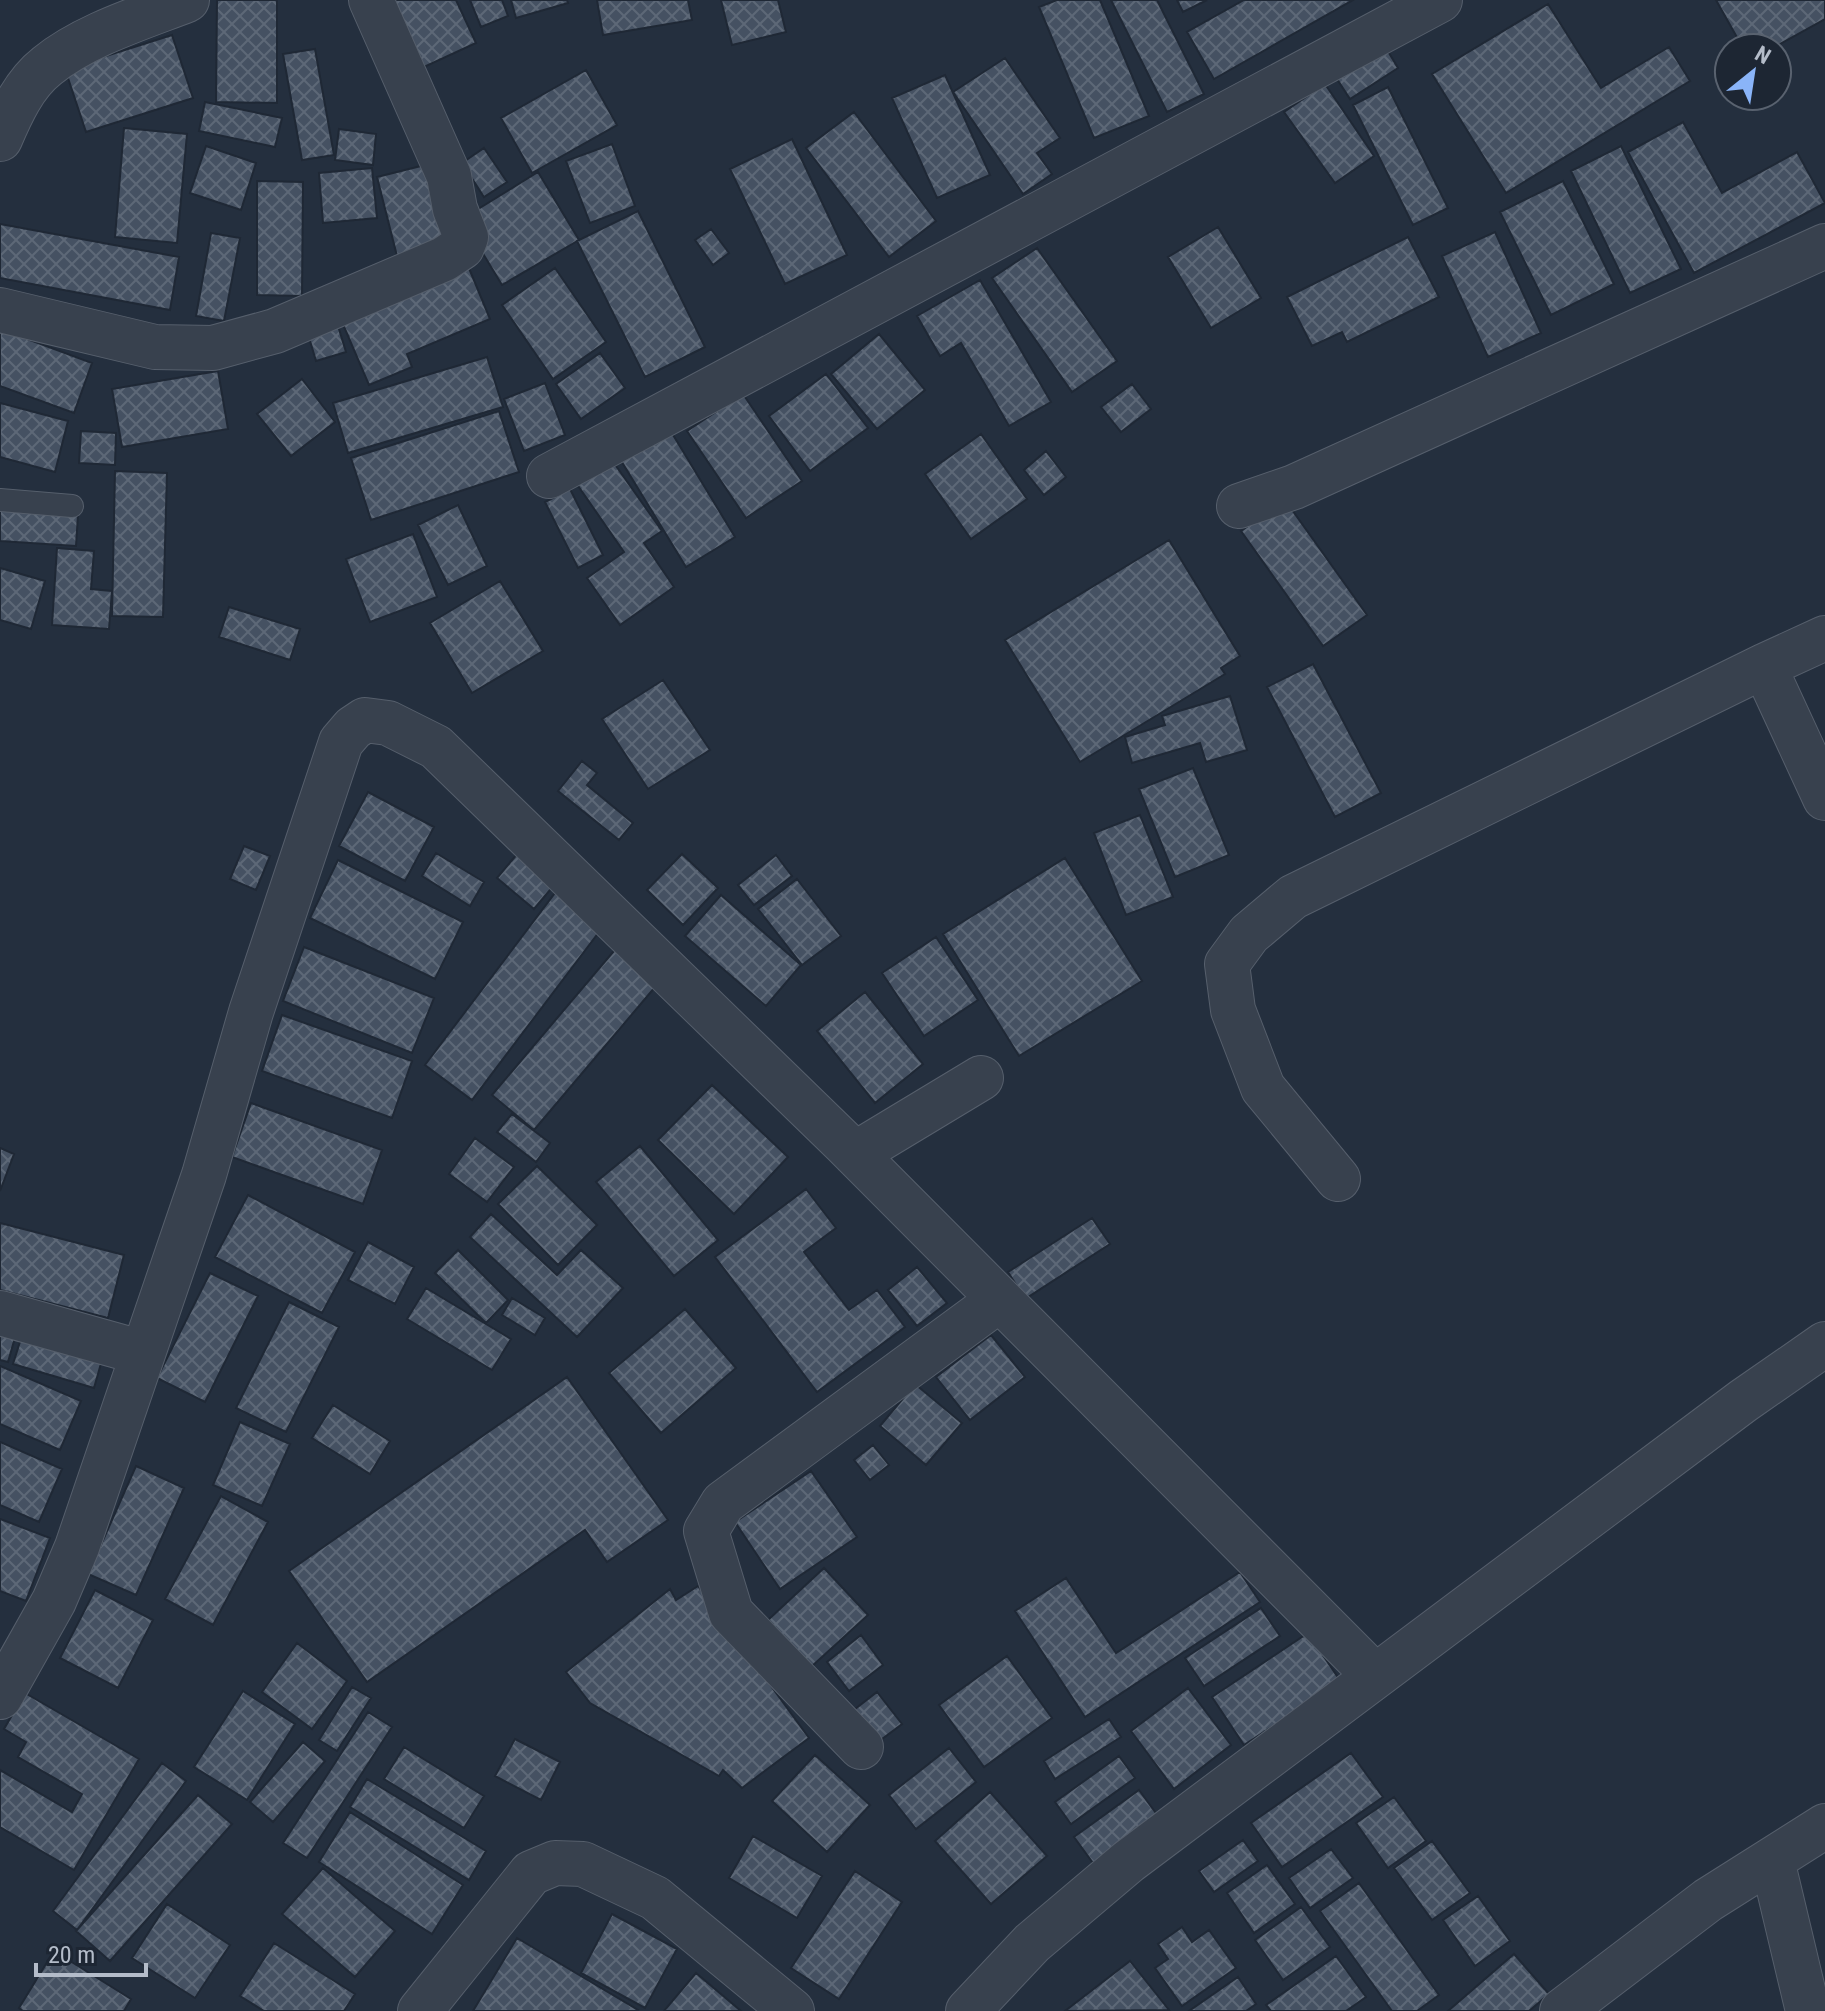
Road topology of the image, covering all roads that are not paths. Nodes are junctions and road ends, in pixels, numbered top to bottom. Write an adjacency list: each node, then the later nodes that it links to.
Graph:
1 (187, 0): 4 (street)
2 (371, 0): 6 (street)
3 (1440, 0): 7 (street)
4 (0, 139)
5 (1825, 246): 10 (street)
6 (0, 310)
7 (549, 476)
8 (0, 500): 9 (lane)
9 (72, 506)
10 (1239, 506)
11 (1825, 638): 12 (street)
12 (1764, 666): 13 (street); 16 (street)
13 (1825, 798)
14 (981, 1078): 15 (street)
15 (855, 1154): 17 (street); 20 (street)
16 (1338, 1179)
17 (999, 1300): 21 (street); 23 (street)
18 (0, 1313): 20 (street)
19 (1825, 1344): 21 (street)
20 (143, 1353): 22 (street)
21 (1375, 1676): 28 (street)
22 (0, 1697)
23 (861, 1747)
24 (1825, 1826): 25 (street)
25 (1772, 1860): 29 (street); 30 (street)
26 (420, 2011): 27 (street)
27 (792, 2011)
28 (968, 2011)
29 (1562, 2011)
30 (1808, 2011)

